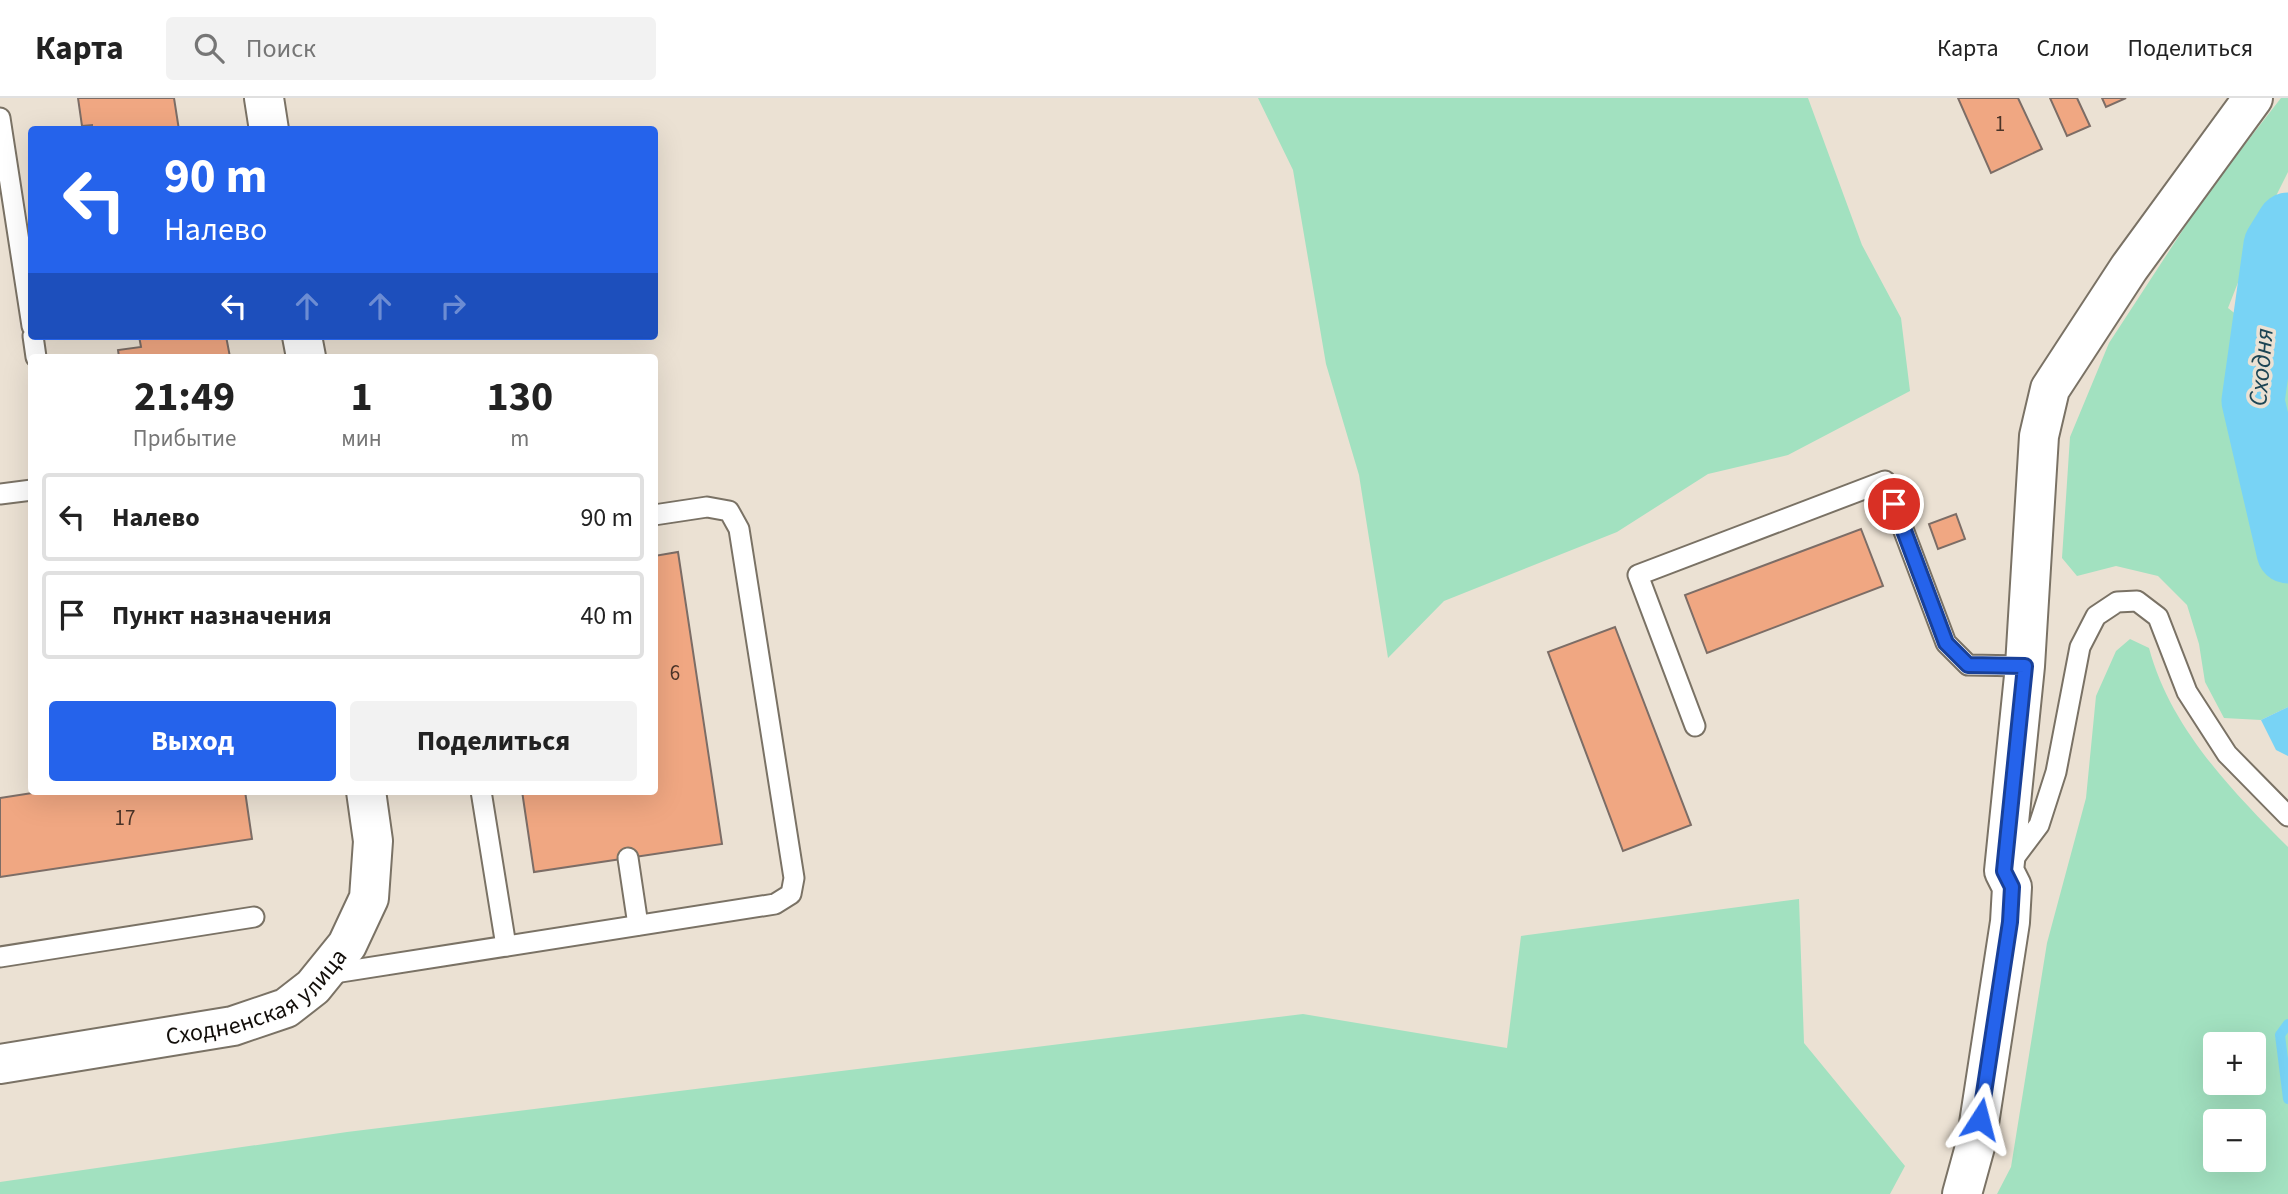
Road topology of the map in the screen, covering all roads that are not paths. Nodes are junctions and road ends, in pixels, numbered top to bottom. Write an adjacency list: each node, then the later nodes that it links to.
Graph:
1 (264, 98): 4 (street)
2 (2253, 98): 9 (street)
3 (0, 118): 5 (lane)
4 (268, 126)
5 (28, 300)
6 (28, 490): 7 (lane)
7 (0, 494)
8 (658, 514): 17 (lane)
9 (2025, 666): 10 (lane); 15 (street)
10 (1695, 726)
11 (367, 795): 20 (street, Сходненская улица)
12 (482, 795): 18 (lane)
13 (2288, 816): 15 (lane)
14 (628, 858): 17 (lane)
15 (2004, 871): 22 (street)
16 (254, 917): 19 (lane)
17 (638, 925): 18 (lane)
18 (506, 946): 20 (lane)
19 (0, 957)
20 (323, 975): 21 (street, Сходненская улица)
21 (0, 1064)
22 (1962, 1194)

